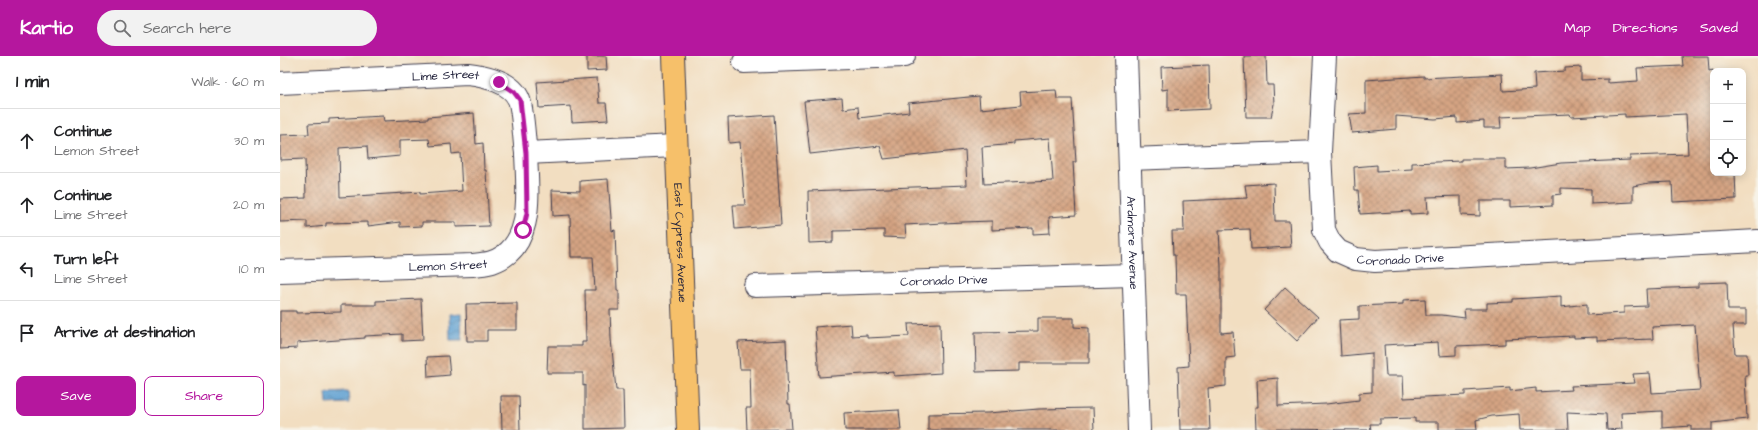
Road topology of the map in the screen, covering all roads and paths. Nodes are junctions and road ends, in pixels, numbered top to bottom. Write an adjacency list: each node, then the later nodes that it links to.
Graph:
1 (673, 56): 7 (main road, East Cypress Avenue)
2 (904, 56): 5 (street)
3 (1126, 56): 10 (street, Ardmore Avenue)
4 (1325, 56): 8 (street, Coronado Drive)
5 (744, 62)
6 (280, 83): 9 (street, Lime Street)
7 (676, 146): 9 (street); 15 (main road, East Cypress Avenue)
8 (1320, 152): 10 (street); 11 (street, Coronado Drive)
9 (526, 153): 12 (street, Lemon Street)
10 (1130, 159): 13 (street, Ardmore Avenue)
11 (1758, 241)
12 (280, 271)
13 (1133, 275): 14 (street, Coronado Drive); 16 (street, Ardmore Avenue)
14 (755, 286)
15 (688, 430)
16 (1139, 430)

